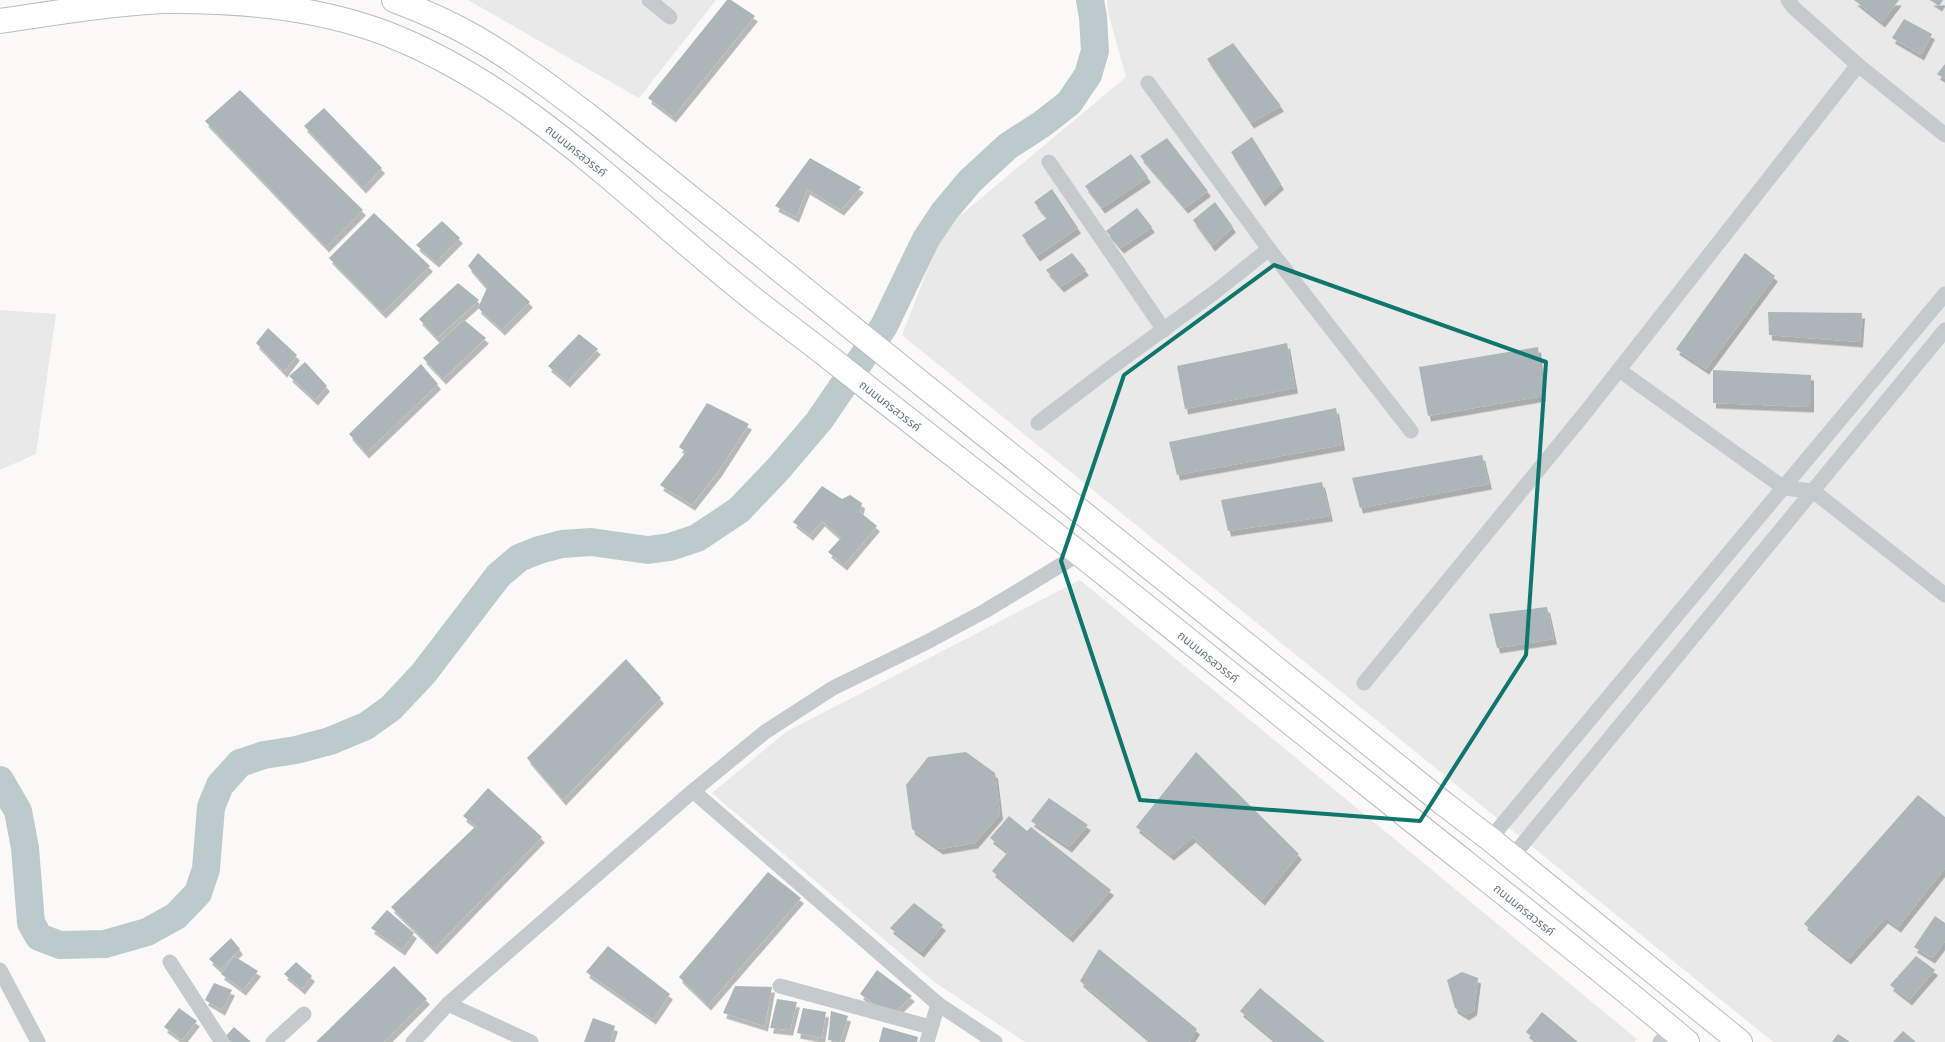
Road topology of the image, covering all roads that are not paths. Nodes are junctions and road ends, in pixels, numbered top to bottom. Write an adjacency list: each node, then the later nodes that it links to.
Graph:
1 (394, 0): 27 (main road)
2 (649, 0): 4 (street)
3 (1788, 0): 6 (street)
4 (670, 17)
5 (0, 21): 23 (main road, ถนนนครสวรรค์)
6 (1858, 65): 8 (street); 15 (street)
7 (1148, 82): 10 (street)
8 (1945, 135)
9 (1049, 162): 12 (street)
10 (1269, 249): 12 (street); 20 (street)
11 (1944, 299): 14 (street)
12 (1164, 330): 18 (street)
13 (1945, 330): 16 (street)
14 (1885, 366): 16 (street); 17 (street)
15 (1619, 370): 21 (street); 31 (street)
16 (1903, 381): 19 (street)
17 (1844, 415): 19 (street); 21 (street)
18 (1038, 423)
19 (1863, 430): 22 (street)
20 (1411, 431)
21 (1784, 488): 22 (street); 24 (street)
22 (1813, 491): 25 (street); 26 (street)
23 (1079, 554): 28 (main road, ถนนนครสวรรค์); 34 (street)
24 (1714, 571): 25 (street); 29 (street)
25 (1734, 586): 30 (street)
26 (1945, 595)
27 (1199, 606): 28 (main road); 35 (main road)
28 (1177, 633): 44 (main road, ถนนนครสวรรค์)
29 (1662, 633): 30 (street); 32 (street)
30 (1683, 649): 33 (street)
31 (1364, 684)
32 (1605, 702): 33 (street); 35 (street)
33 (1626, 718): 36 (street)
34 (694, 791): 40 (street); 41 (street)
35 (1490, 839): 36 (main road)
36 (1512, 857): 52 (main road)
37 (170, 962): 46 (street)
38 (0, 970): 45 (street)
39 (780, 986): 43 (street)
40 (448, 1004): 48 (street); 49 (street)
41 (938, 1004): 43 (street); 51 (street)
42 (304, 1014): 47 (street)
43 (930, 1027): 50 (street)
44 (1673, 1038)
45 (38, 1042)
46 (222, 1042)
47 (273, 1042)
48 (412, 1042)
49 (531, 1042)
50 (927, 1042)
51 (995, 1042)
52 (1740, 1042)

